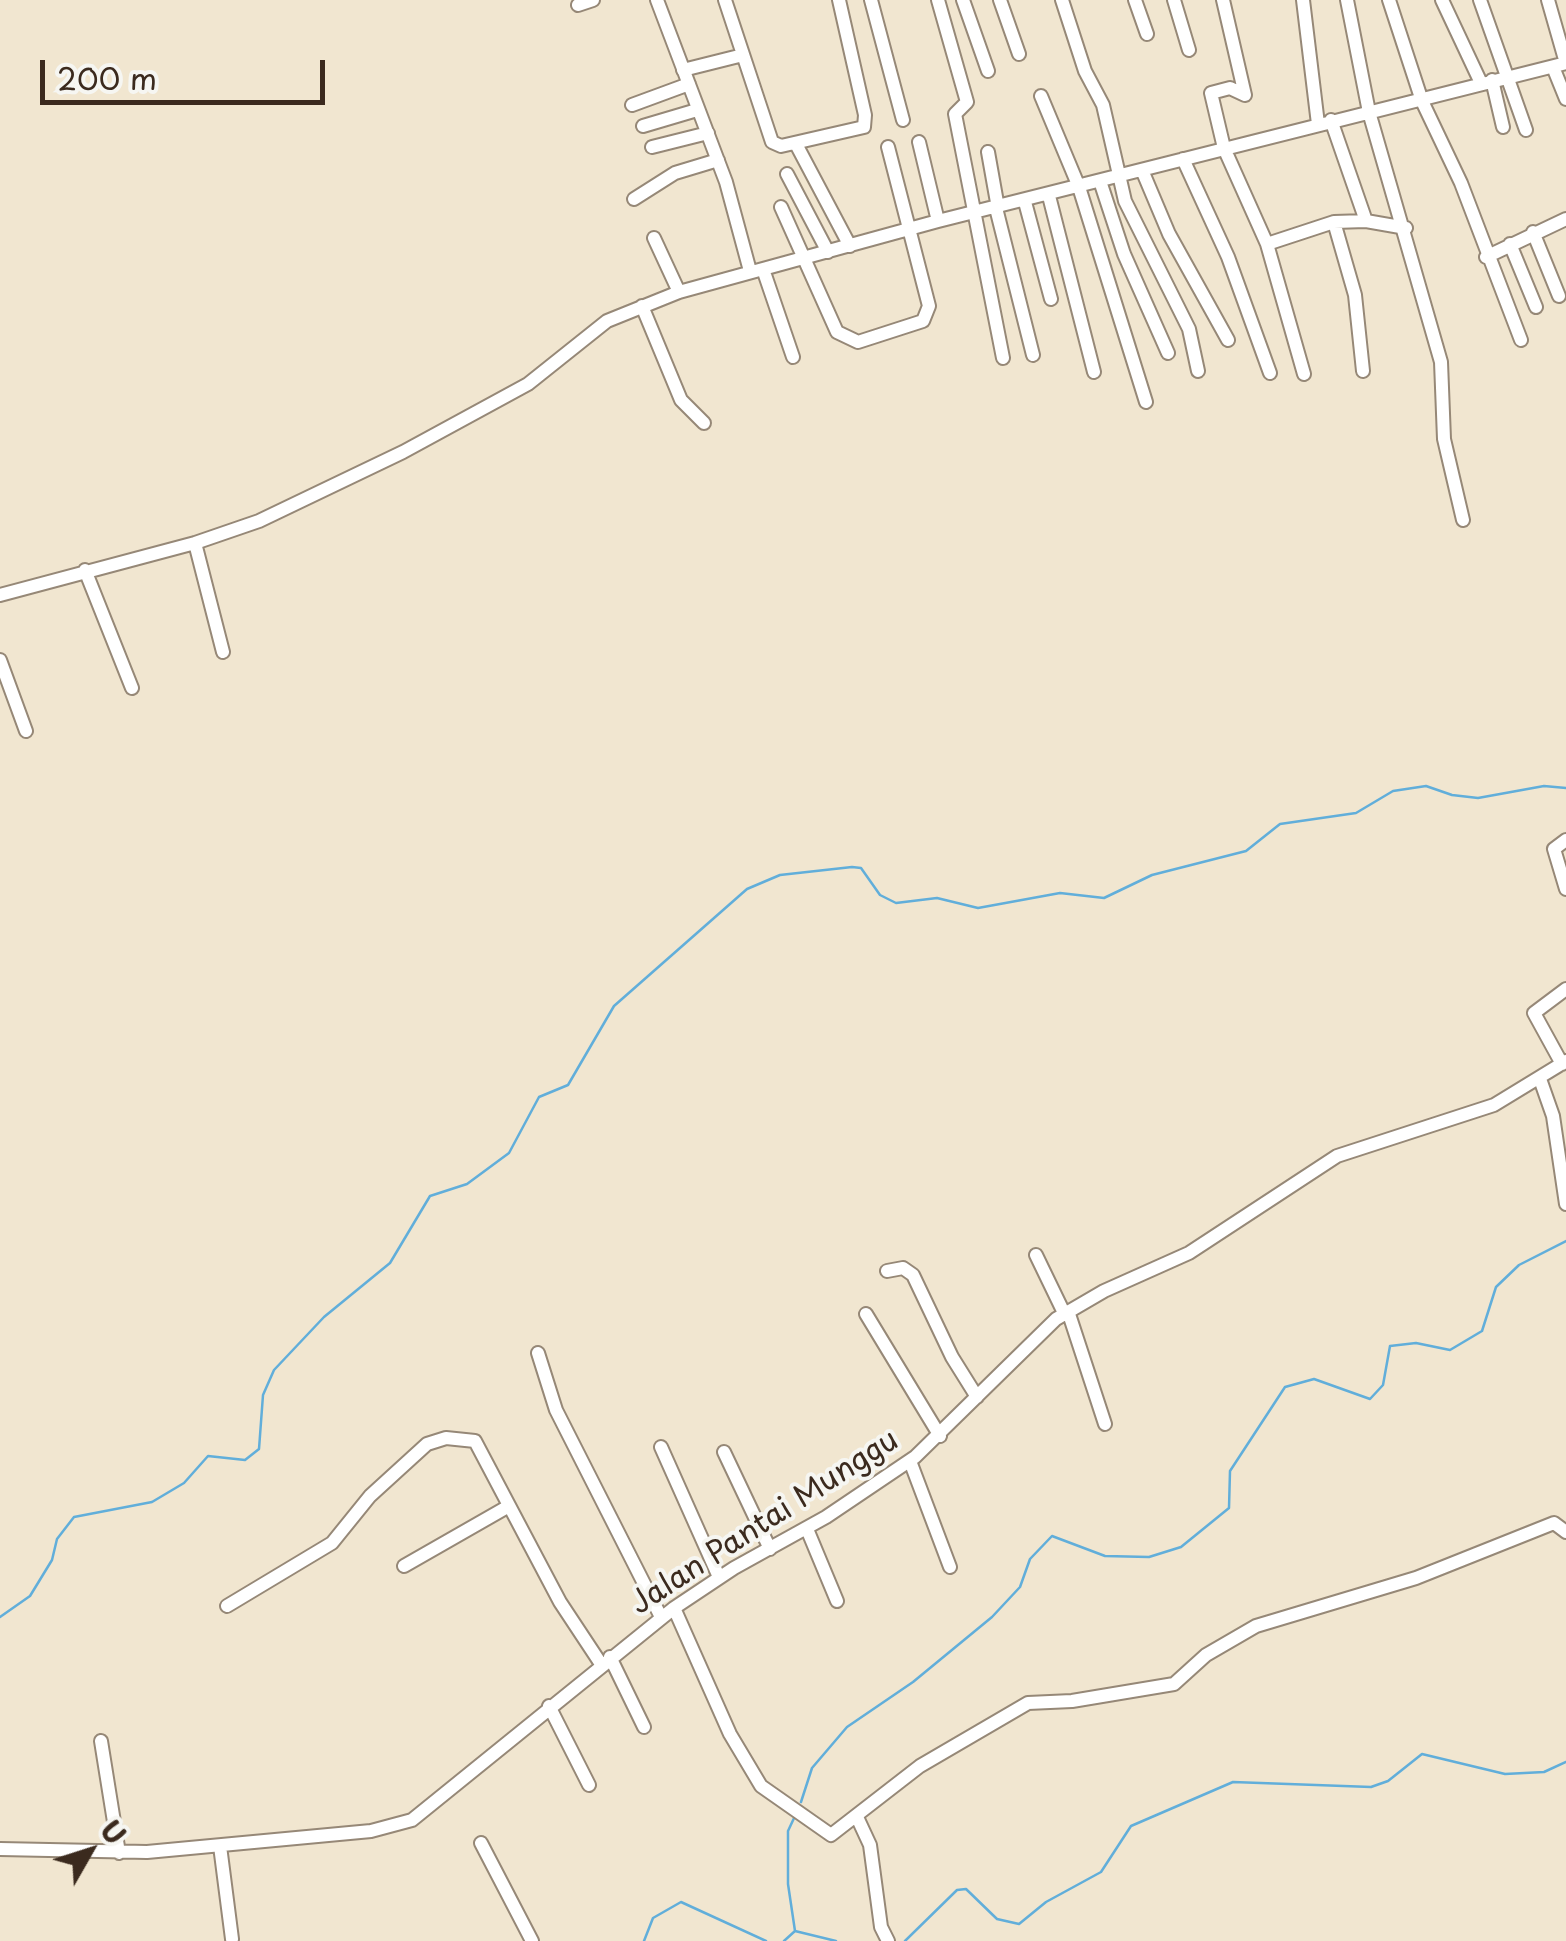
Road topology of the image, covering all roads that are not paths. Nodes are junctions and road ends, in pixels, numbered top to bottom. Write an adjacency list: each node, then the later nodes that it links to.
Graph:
1 (593, 0): 19 (street)
2 (657, 0): 26 (street)
3 (724, 0): 22 (street)
4 (839, 0): 42 (street)
5 (871, 0): 35 (street)
6 (938, 0): 59 (street)
7 (964, 0): 25 (street)
8 (1000, 0): 23 (street)
9 (1062, 0): 51 (street)
10 (1135, 0): 20 (street)
11 (1174, 0): 21 (street)
12 (1223, 0): 45 (street)
13 (1303, 0): 36 (street)
14 (1347, 0): 34 (street)
15 (1389, 0): 31 (street)
16 (1442, 0): 28 (street)
17 (1480, 0): 27 (street)
18 (1548, 0): 24 (street)
19 (578, 5)
20 (1147, 34)
21 (1189, 50)
22 (743, 54): 26 (street); 42 (street)
23 (1019, 54)
24 (1562, 64): 27 (street); 30 (street)
25 (988, 71)
26 (686, 76): 32 (street); 33 (street)
27 (1509, 77): 28 (street); 39 (street)
28 (1486, 81): 31 (street); 38 (street)
29 (1041, 96): 53 (street)
30 (1566, 99)
31 (1422, 100): 34 (street); 72 (street)
32 (632, 105)
33 (697, 110): 37 (street); 40 (street)
34 (1369, 112): 36 (street); 64 (street)
35 (904, 120)
36 (1324, 122): 45 (street); 62 (street)
37 (642, 126)
38 (1503, 127)
39 (1526, 130)
40 (708, 133): 43 (street); 48 (street)
41 (920, 142): 61 (street)
42 (796, 144): 70 (street)
43 (652, 147)
44 (888, 147): 65 (street)
45 (1224, 148): 47 (street); 68 (street)
46 (988, 152): 58 (street)
47 (1182, 159): 49 (street); 89 (street)
48 (718, 160): 55 (street); 74 (street)
49 (1142, 170): 51 (street); 80 (street)
50 (787, 174): 71 (street)
51 (1119, 176): 52 (street); 86 (street)
52 (1100, 182): 53 (street); 82 (street)
53 (1079, 186): 54 (street); 91 (street)
54 (1049, 196): 56 (street); 88 (street)
55 (634, 199)
56 (1024, 202): 58 (street); 77 (street)
57 (781, 206): 73 (street)
58 (997, 208): 59 (street); 83 (street)
59 (972, 215): 61 (street); 85 (street)
60 (1566, 220): 66 (street)
61 (938, 221): 65 (street)
62 (1366, 221): 63 (street); 64 (street)
63 (1334, 222): 68 (street); 87 (street)
64 (1406, 228): 93 (street)
65 (908, 229): 70 (street); 73 (street)
66 (1533, 232): 69 (street); 76 (street)
67 (654, 238): 75 (street)
68 (1267, 244): 90 (street)
69 (1510, 244): 72 (street); 79 (street)
70 (850, 246): 71 (street)
71 (828, 252): 73 (street)
72 (1486, 258): 81 (street)
73 (802, 259): 74 (street)
74 (757, 271): 75 (street); 84 (street)
75 (680, 292): 78 (street)
76 (1559, 296)
77 (1052, 299)
78 (642, 306): 92 (street); 94 (street)
79 (1536, 306)
80 (1228, 340)
81 (1521, 340)
82 (1168, 353)
83 (1034, 355)
84 (793, 358)
85 (1003, 358)
86 (1198, 371)
87 (1362, 371)
88 (1094, 372)
89 (1270, 374)
90 (1304, 374)
91 (1146, 402)
92 (704, 423)
93 (1464, 520)
94 (195, 544): 95 (street); 97 (street)
95 (85, 570): 96 (street); 99 (street)
96 (0, 595)
97 (224, 652)
98 (0, 660): 100 (street)
99 (132, 688)
100 (26, 732)
101 (1566, 840): 102 (street)
102 (1565, 882)
103 (1566, 989): 104 (street)
104 (1564, 1063): 105 (street, Jalan Pantai Munggu)
105 (1540, 1079): 106 (street); 109 (street, Jalan Pantai Munggu)
106 (1566, 1204)
107 (1036, 1255): 109 (street)
108 (887, 1272): 112 (street)
109 (1066, 1312): 112 (street, Jalan Pantai Munggu); 113 (street)
110 (866, 1314): 114 (street)
111 (538, 1353): 128 (street)
112 (976, 1397): 114 (street, Jalan Pantai Munggu)
113 (1105, 1424)
114 (940, 1436): 117 (street, Jalan Pantai Munggu)
115 (661, 1447): 124 (street)
116 (724, 1452): 121 (street)
117 (910, 1460): 119 (street, Jalan Pantai Munggu); 123 (street)
118 (509, 1506): 122 (street); 126 (street); 129 (street)
119 (807, 1529): 121 (street, Jalan Pantai Munggu); 125 (street)
120 (1566, 1532): 134 (street)
121 (770, 1548): 124 (street, Jalan Pantai Munggu)
122 (404, 1566)
123 (950, 1567)
124 (719, 1577): 127 (street, Jalan Pantai Munggu)
125 (837, 1602)
126 (226, 1606)
127 (674, 1608): 128 (street, Jalan Pantai Munggu); 134 (street)
128 (661, 1617): 129 (street, Jalan Pantai Munggu)
129 (606, 1660): 130 (street, Jalan Pantai Munggu); 131 (street)
130 (549, 1706): 133 (street); 136 (street, Jalan Pantai Munggu)
131 (644, 1727)
132 (101, 1741): 138 (street)
133 (589, 1785)
134 (857, 1818): 141 (street)
135 (481, 1843): 140 (street)
136 (220, 1846): 138 (street, Jalan Pantai Munggu); 139 (street)
137 (0, 1850): 138 (street, Jalan Pantai Munggu)
138 (119, 1854)
139 (232, 1939)
140 (532, 1941)
141 (888, 1941)

